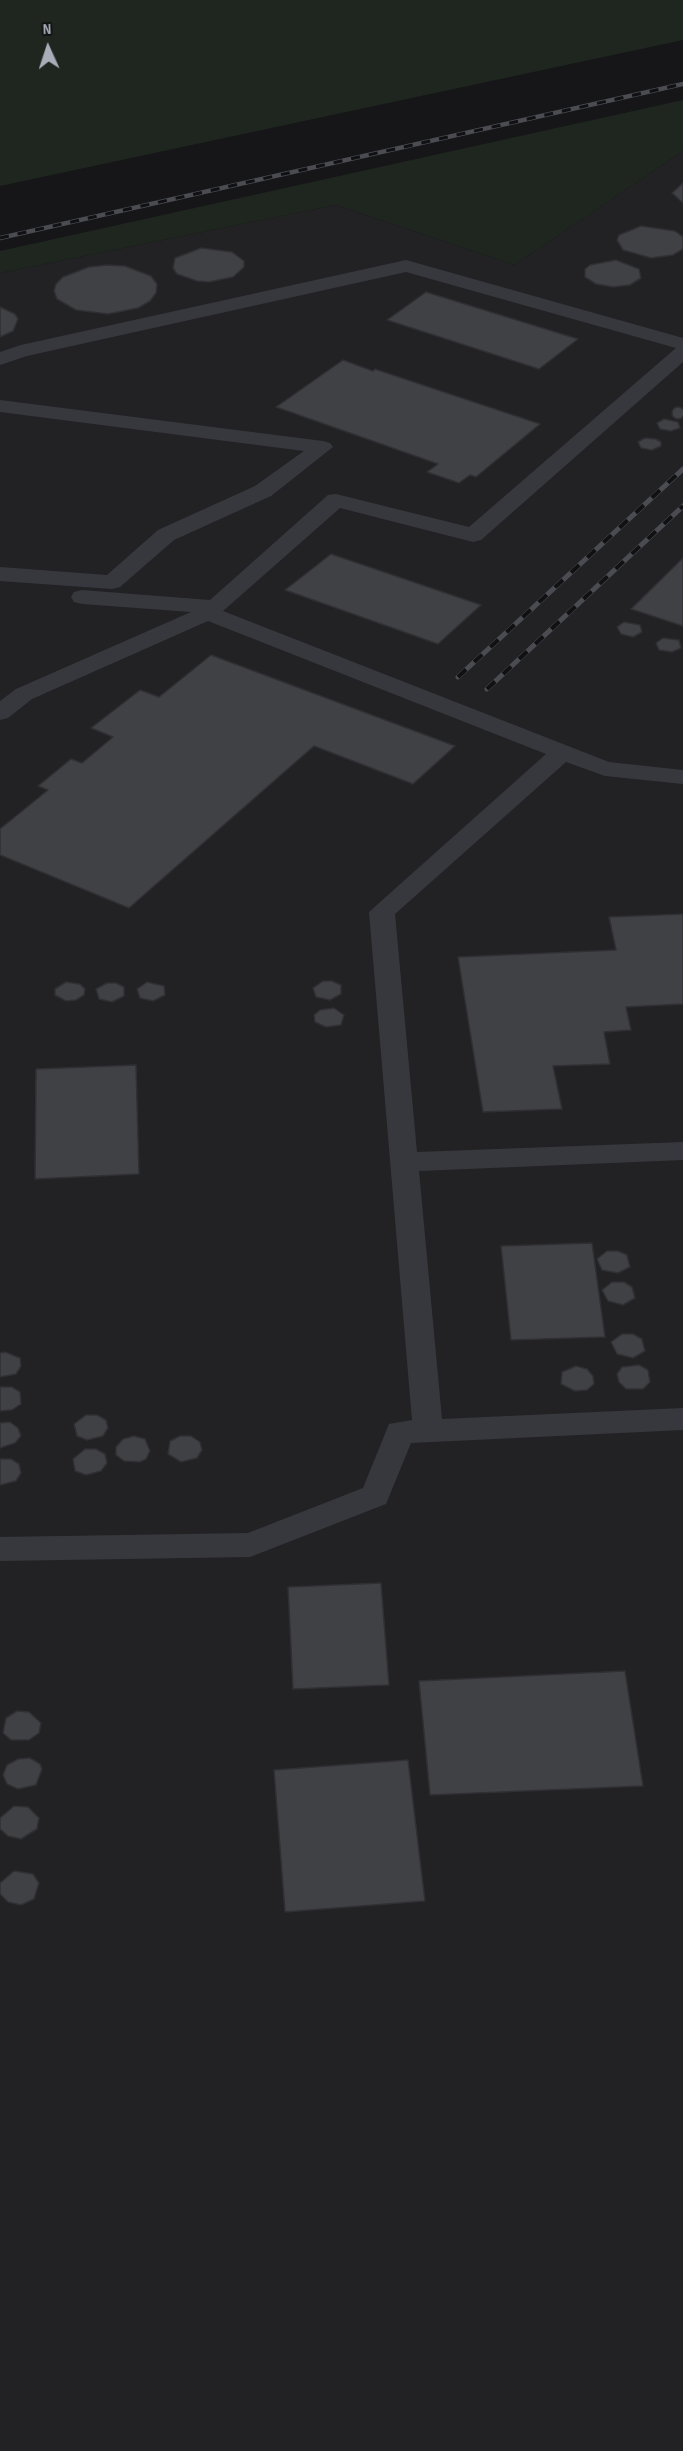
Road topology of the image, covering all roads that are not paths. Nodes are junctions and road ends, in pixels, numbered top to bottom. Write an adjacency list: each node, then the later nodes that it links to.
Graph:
1 (683, 344): 3 (lane)
2 (683, 352): 7 (lane)
3 (0, 359)
4 (0, 406): 5 (lane)
5 (0, 574)
6 (0, 592): 7 (lane)
7 (211, 610): 8 (lane); 9 (lane)
8 (0, 713)
9 (562, 752): 10 (lane); 12 (lane)
10 (683, 777)
11 (683, 1151): 12 (lane)
12 (405, 1162): 14 (lane)
13 (683, 1419): 14 (lane)
14 (428, 1430): 15 (lane)
15 (0, 1549)

